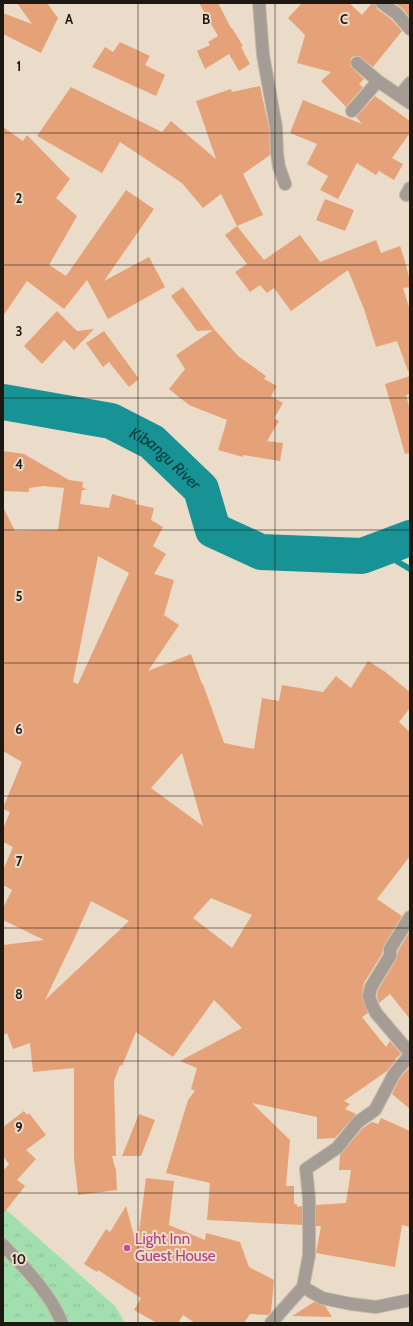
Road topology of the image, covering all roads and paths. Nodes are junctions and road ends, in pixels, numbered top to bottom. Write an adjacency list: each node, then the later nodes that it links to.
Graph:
1 (259, 3): 10 (street)
2 (382, 3): 3 (street)
3 (410, 29)
4 (357, 63): 5 (street)
5 (378, 81): 7 (street); 9 (street)
6 (410, 83): 7 (street)
7 (400, 95): 8 (street)
8 (410, 103)
9 (352, 111)
10 (285, 184)
11 (410, 917): 12 (street)
12 (410, 1053): 14 (street)
13 (3, 1245): 16 (street)
14 (303, 1287): 15 (street); 17 (street)
15 (410, 1300)
16 (62, 1323)
17 (271, 1323)

